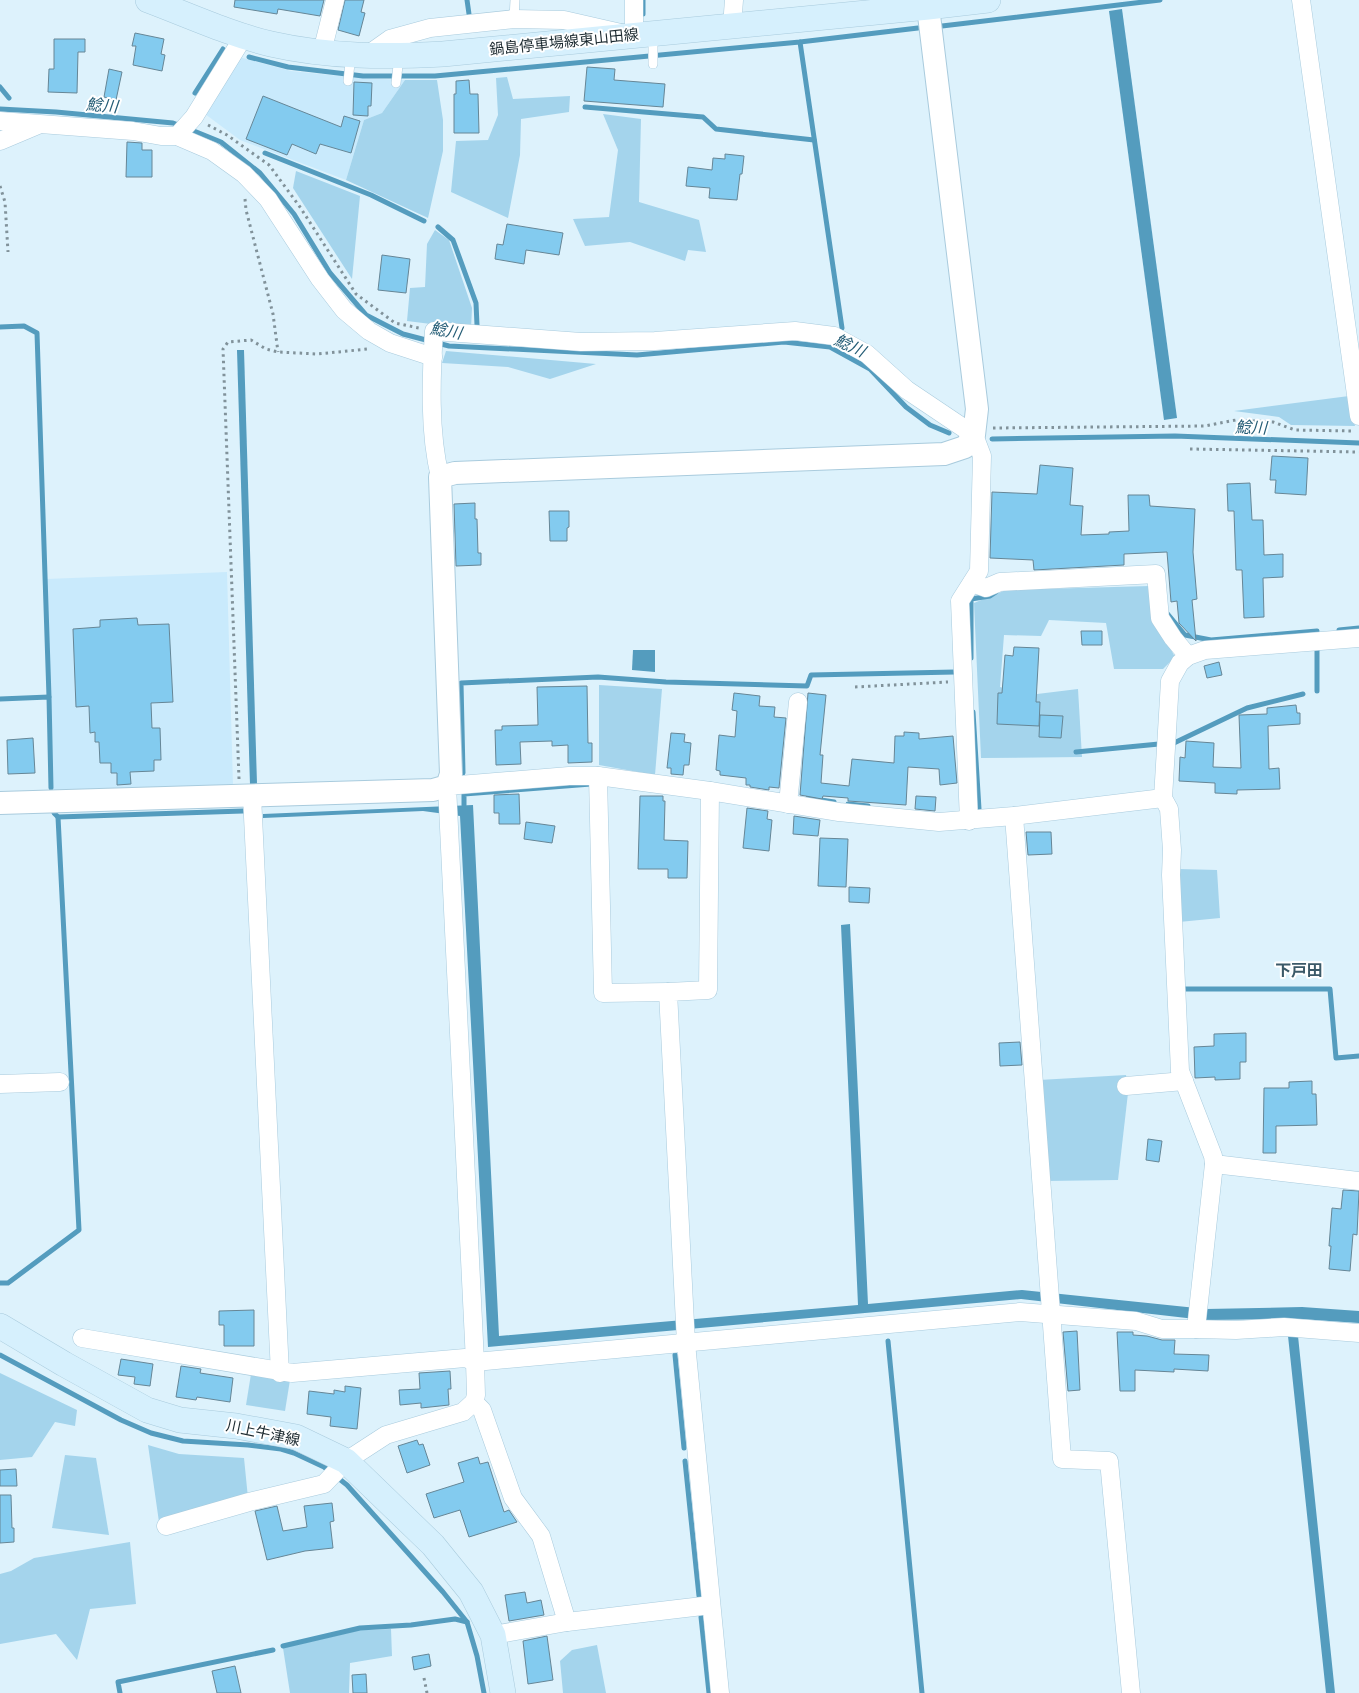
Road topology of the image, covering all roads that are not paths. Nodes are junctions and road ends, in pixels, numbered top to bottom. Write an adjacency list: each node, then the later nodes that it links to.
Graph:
1 (148, 0): 11 (main road, 鍋島停車場線東山田線)
2 (335, 0): 13 (street)
3 (515, 0): 9 (lane)
4 (634, 0): 12 (street)
5 (734, 0): 10 (street)
6 (988, 0): 8 (main road, 鍋島停車場線東山田線)
7 (1301, 0): 24 (street)
8 (928, 4): 10 (main road, 鍋島停車場線東山田線); 25 (street)
9 (514, 19): 12 (street); 14 (street)
10 (732, 26): 12 (main road, 鍋島停車場線東山田線)
11 (244, 36): 13 (main road, 鍋島停車場線東山田線); 21 (street)
12 (646, 40): 15 (main road, 鍋島停車場線東山田線); 16 (lane)
13 (322, 52): 14 (main road, 鍋島停車場線東山田線)
14 (356, 60): 15 (main road, 鍋島停車場線東山田線); 17 (lane)
15 (398, 64): 18 (lane)
16 (653, 64)
17 (348, 81)
18 (396, 83)
19 (0, 121): 20 (street)
20 (41, 124): 21 (street); 22 (street)
21 (177, 136): 23 (street)
22 (0, 140)
23 (433, 357): 25 (street); 26 (street)
24 (1359, 416)
25 (981, 431): 26 (street); 27 (street)
26 (440, 477): 35 (street)
27 (972, 583): 29 (street); 39 (street)
28 (1359, 638): 29 (street)
29 (1188, 656): 34 (street)
30 (798, 702): 37 (street)
31 (598, 776): 32 (street); 35 (street); 40 (street)
32 (710, 791): 37 (street); 40 (street)
33 (246, 796): 35 (street); 36 (street); 54 (street)
34 (1163, 798): 38 (street); 41 (street)
35 (448, 802): 53 (street)
36 (0, 803)
37 (788, 804): 39 (street)
38 (1014, 816): 39 (street); 47 (street)
39 (969, 821)
40 (668, 992): 52 (street)
41 (1184, 1081): 44 (street); 45 (street)
42 (60, 1082): 43 (street)
43 (0, 1084)
44 (1126, 1086)
45 (1214, 1164): 46 (street); 49 (street)
46 (1359, 1181)
47 (1051, 1314): 49 (street); 52 (street); 63 (street)
48 (0, 1326): 56 (main road, 川上牛津線)
49 (1196, 1328): 50 (street)
50 (1359, 1333)
51 (82, 1338): 54 (street)
52 (686, 1340): 53 (street); 58 (street)
53 (475, 1362): 54 (street); 55 (street)
54 (280, 1373)
55 (474, 1402): 56 (street); 59 (street)
56 (346, 1461): 57 (street); 60 (main road, 川上牛津線)
57 (166, 1526)
58 (711, 1605): 59 (street); 62 (street)
59 (567, 1622): 60 (street)
60 (493, 1635): 61 (main road, 川上牛津線)
61 (503, 1693)
62 (720, 1693)
63 (1131, 1693)

